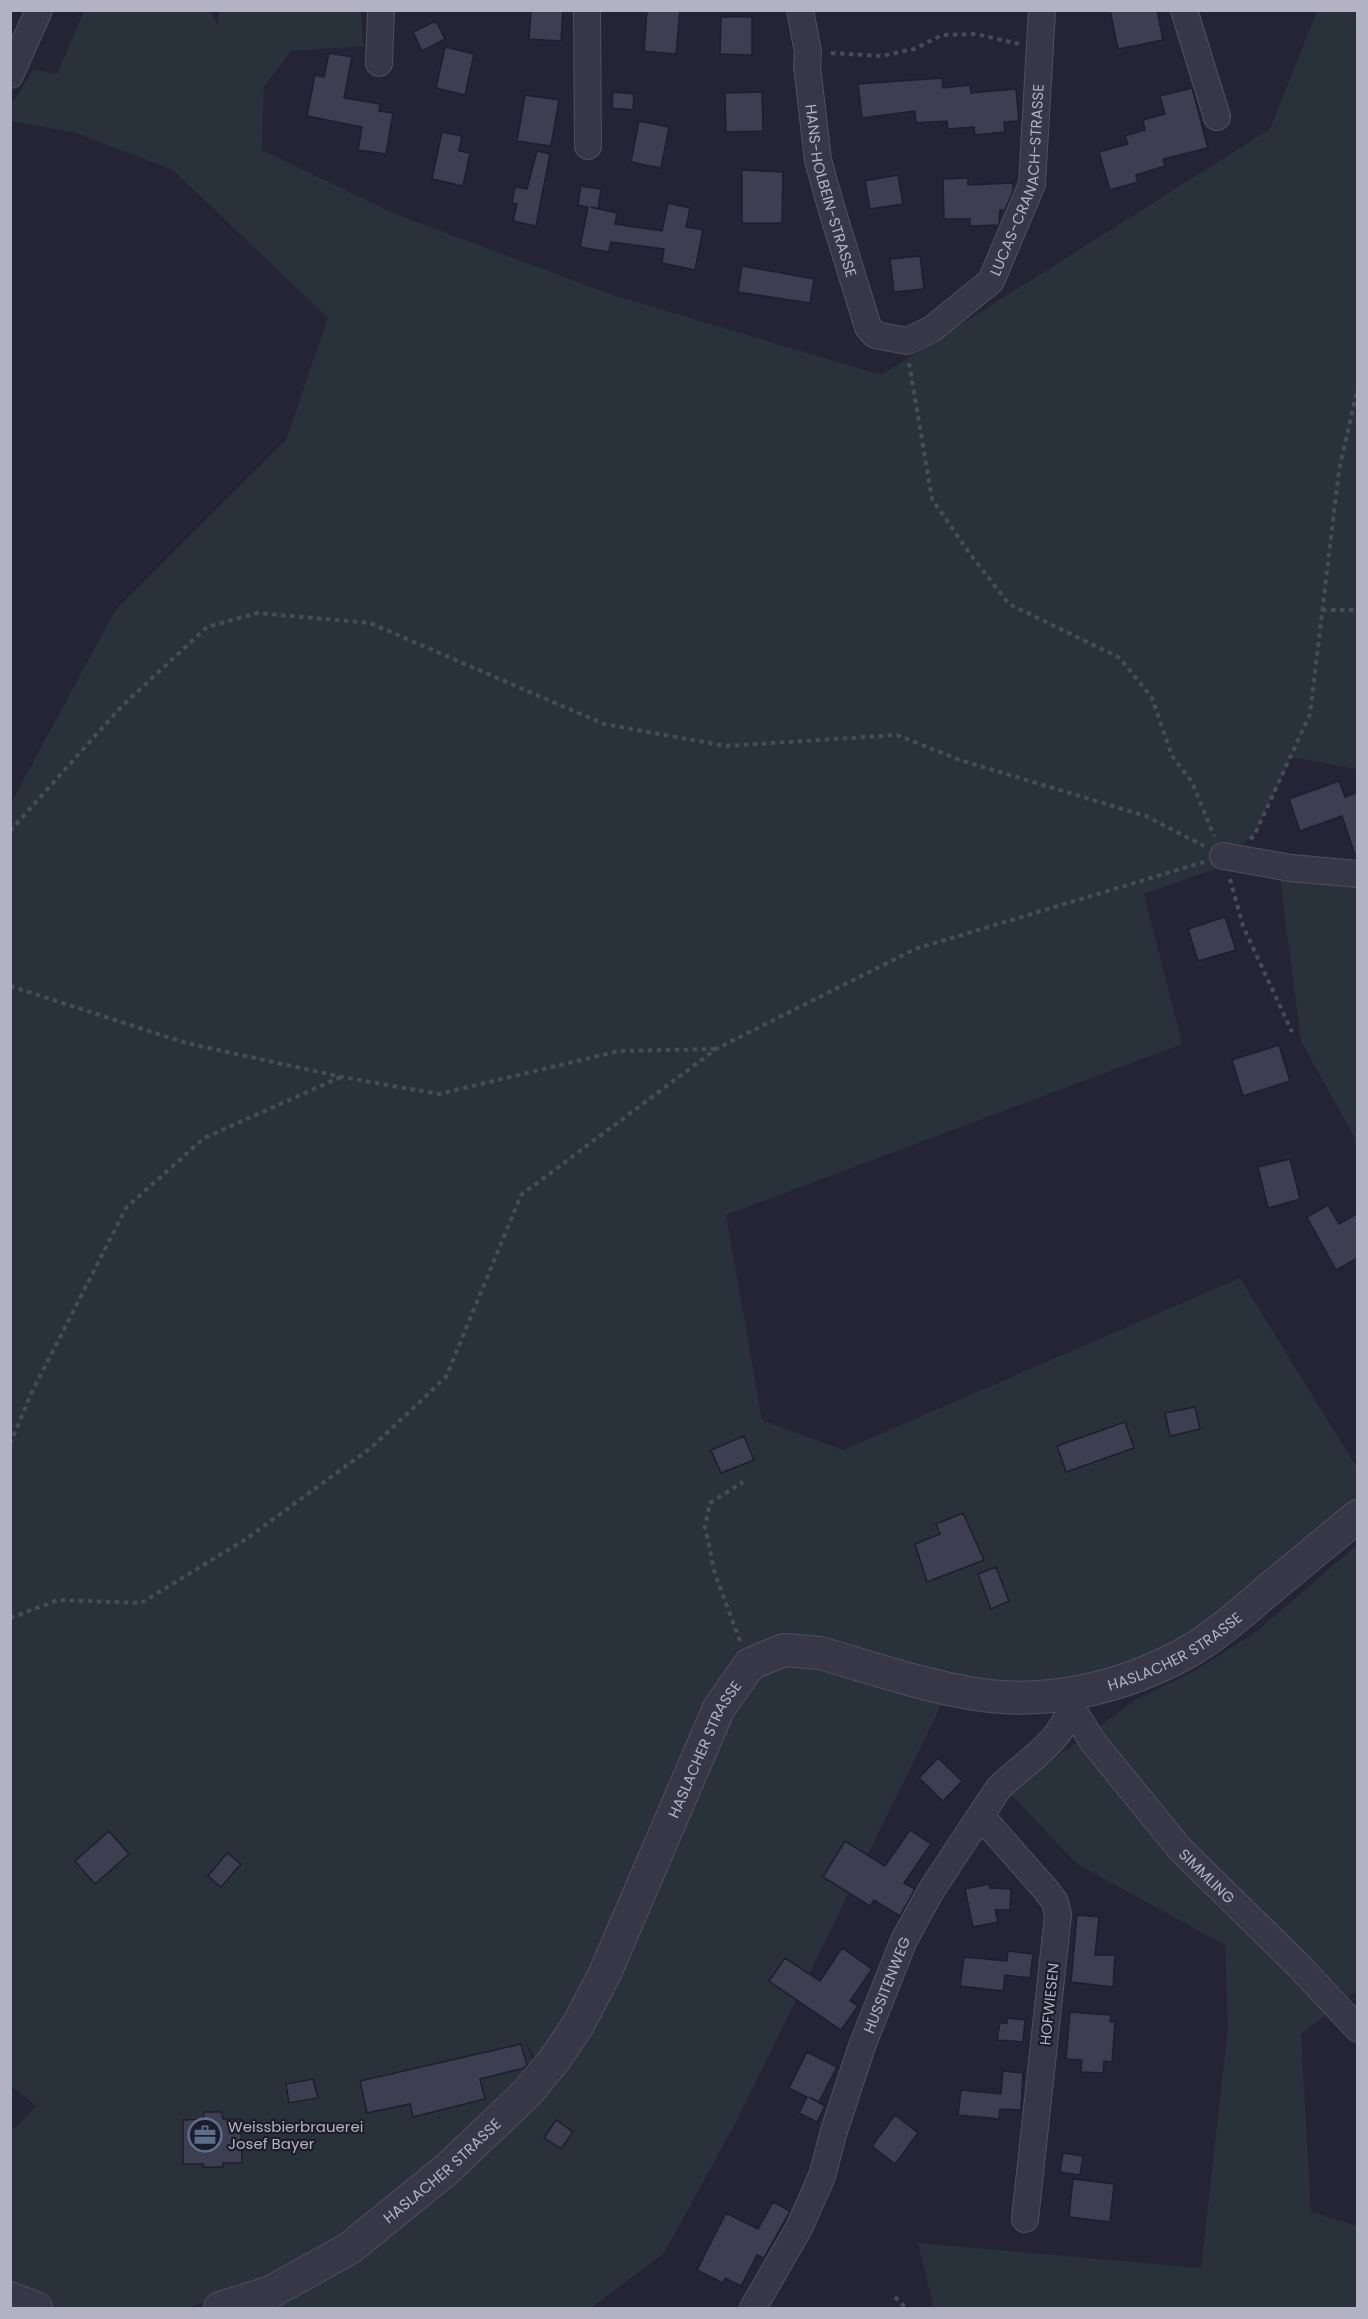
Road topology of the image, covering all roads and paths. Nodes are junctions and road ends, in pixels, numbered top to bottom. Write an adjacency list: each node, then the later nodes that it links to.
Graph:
1 (39, 10): 10 (street)
2 (381, 10): 9 (street)
3 (587, 10): 12 (street)
4 (800, 10): 8 (street, HANS-HOLBEIN-STRASSE)
5 (1042, 10): 7 (street, LUCAS-CRANACH-STRASSE)
6 (1184, 10): 11 (street)
7 (1040, 49): 8 (path); 13 (street, LUCAS-CRANACH-STRASSE)
8 (808, 52): 13 (street, HANS-HOLBEIN-STRASSE)
9 (379, 63)
10 (10, 75)
11 (1217, 117)
12 (588, 146)
13 (907, 341): 18 (path)
14 (1358, 387): 15 (path)
15 (1322, 610): 16 (path); 18 (path)
16 (1358, 610)
17 (10, 831): 18 (path)
18 (1223, 856): 19 (street); 21 (path); 22 (path)
19 (1358, 873)
20 (10, 986): 23 (path)
21 (1292, 1032)
22 (716, 1049): 23 (path); 27 (path)
23 (342, 1077): 24 (path)
24 (10, 1444)
25 (743, 1482): 28 (path)
26 (1358, 1516): 29 (street, HASLACHER STRASSE)
27 (10, 1618)
28 (750, 1664): 29 (street, HASLACHER STRASSE); 36 (street, HASLACHER STRASSE)
29 (1073, 1701): 30 (street, HUSSITENWEG); 31 (street, SIMMLING)
30 (981, 1816): 32 (street, HOFWIESEN); 37 (street, HUSSITENWEG)
31 (1358, 2029)
32 (1025, 2219)
33 (895, 2297): 38 (path)
34 (10, 2298): 35 (street)
35 (36, 2308)
36 (220, 2308)
37 (753, 2308)
38 (906, 2308)

